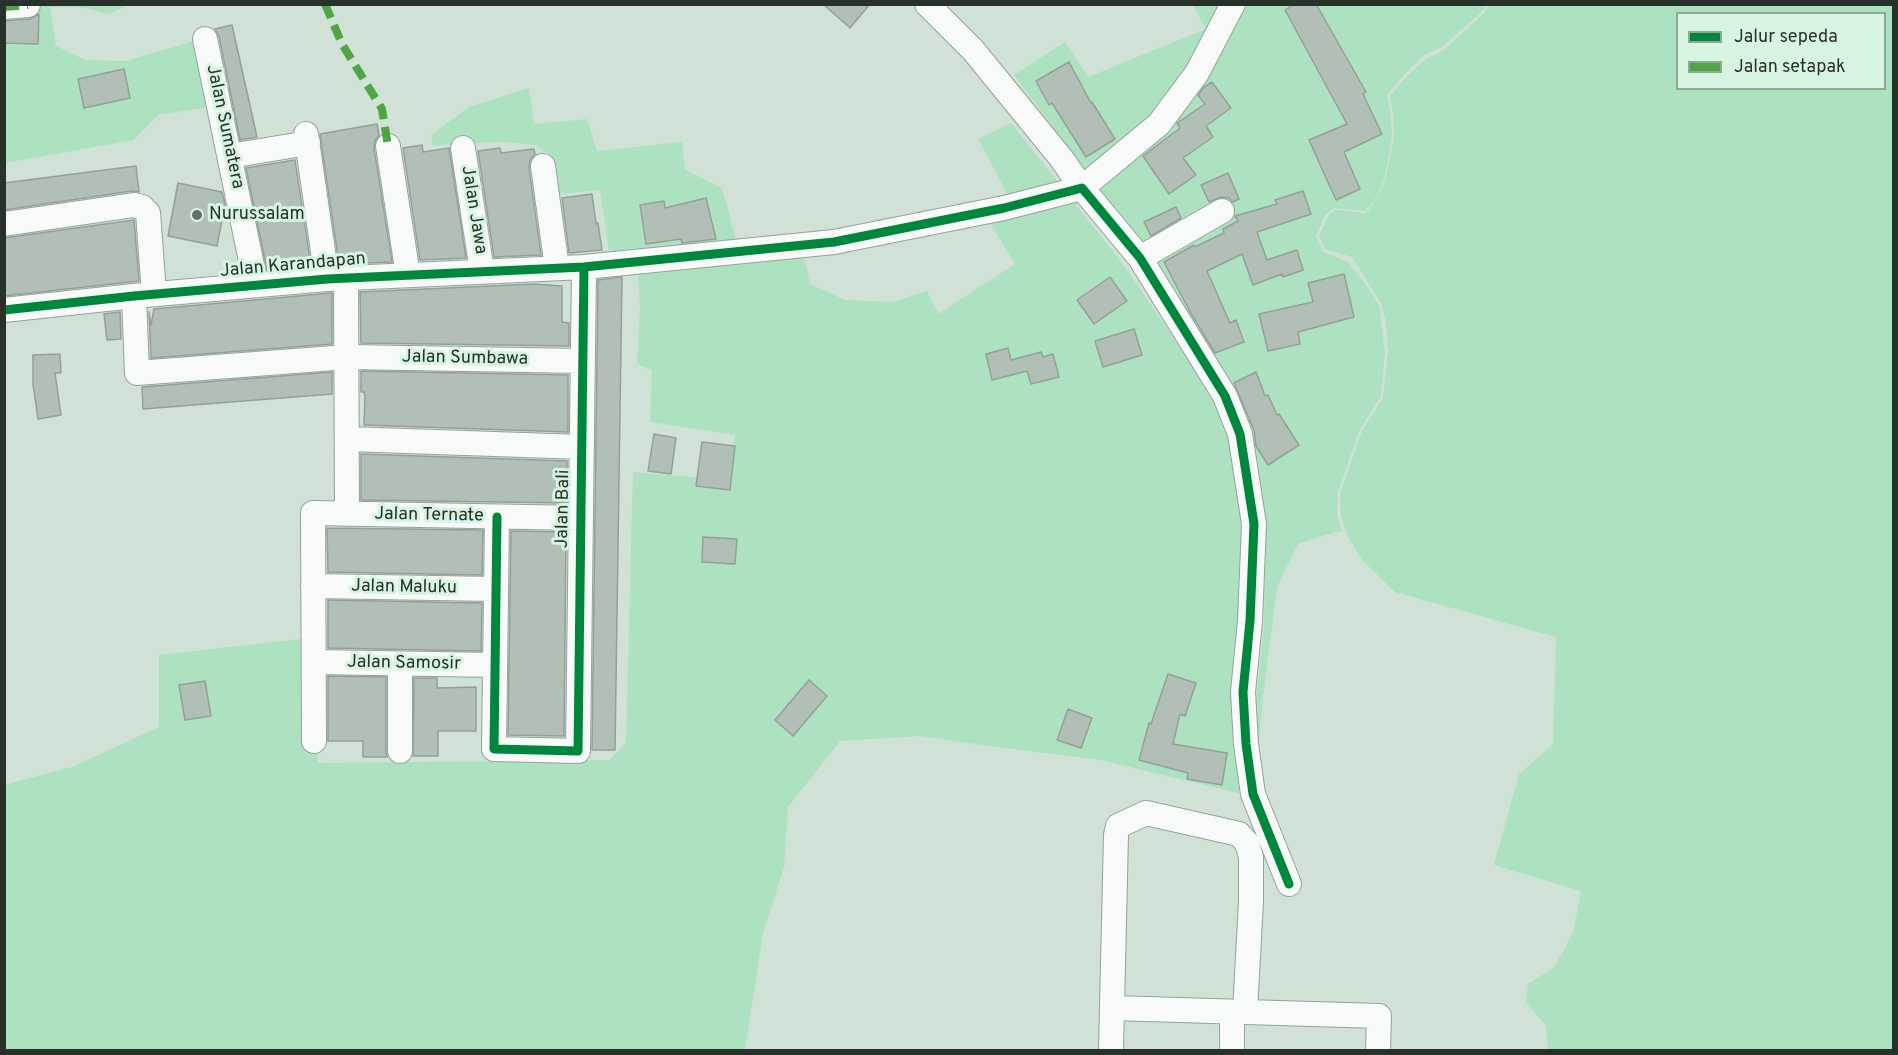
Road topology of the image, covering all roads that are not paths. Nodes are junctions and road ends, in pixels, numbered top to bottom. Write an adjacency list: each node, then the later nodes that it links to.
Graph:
1 (927, 4): 10 (street)
2 (1233, 4): 10 (street)
3 (28, 5): 4 (street)
4 (4, 7)
5 (205, 39): 8 (street, Jalan Sumatera)
6 (388, 146): 17 (street)
7 (463, 148): 16 (street, Jalan Jawa)
8 (230, 156): 18 (street); 19 (street, Jalan Sumatera)
9 (543, 166): 15 (street)
10 (1082, 188): 13 (street); 14 (street, Jalan Karandapan)
11 (1222, 211): 13 (street)
12 (4, 224): 20 (street)
13 (1140, 258): 36 (street)
14 (584, 267): 15 (street, Jalan Karandapan); 23 (street, Jalan Bali)
15 (556, 268): 16 (street, Jalan Karandapan)
16 (483, 271): 17 (street, Jalan Karandapan)
17 (408, 275): 18 (street, Jalan Karandapan)
18 (336, 278): 19 (street, Jalan Karandapan); 22 (street)
19 (256, 285): 20 (street, Jalan Karandapan)
20 (144, 295): 21 (street, Jalan Karandapan); 22 (street, Jalan Sumbawa)
21 (4, 310)
22 (347, 357): 23 (street, Jalan Sumbawa); 24 (street)
23 (583, 361): 25 (street, Jalan Bali)
24 (348, 439): 25 (street); 26 (street)
25 (582, 447): 28 (street, Jalan Bali)
26 (347, 514): 27 (street, Jalan Ternate); 29 (street, Jalan Ternate)
27 (497, 517): 28 (street, Jalan Ternate); 30 (street)
28 (581, 518): 33 (street, Jalan Bali)
29 (313, 586): 30 (street, Jalan Maluku); 31 (street)
30 (495, 589): 33 (street)
31 (314, 662): 32 (street, Jalan Samosir); 34 (street)
32 (400, 664): 33 (street, Jalan Samosir); 35 (street)
33 (495, 665)
34 (314, 741)
35 (400, 751)
36 (1289, 884)
37 (1112, 1008): 38 (street); 38 (street); 39 (street)
38 (1239, 1012): 40 (street); 41 (street)
39 (1111, 1050)
40 (1232, 1050)
41 (1378, 1050)

